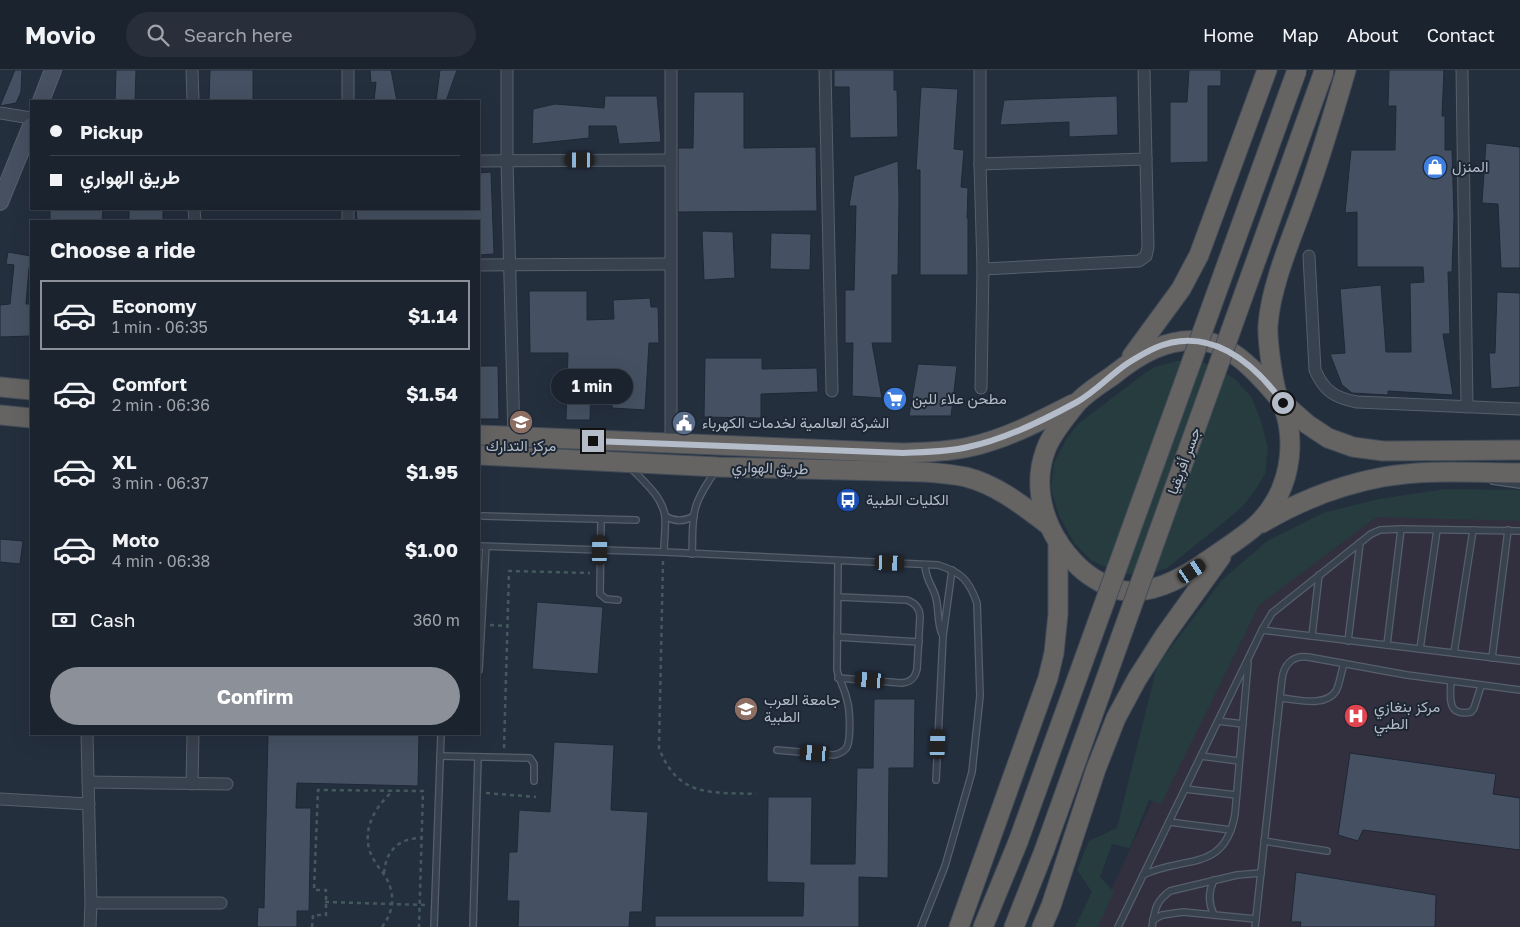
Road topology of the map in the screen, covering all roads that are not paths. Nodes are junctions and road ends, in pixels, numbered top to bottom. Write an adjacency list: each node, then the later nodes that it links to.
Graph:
1 (53, 70): 14 (main road)
2 (192, 70): 15 (street)
3 (348, 70): 16 (street)
4 (507, 70): 23 (street)
5 (671, 70): 21 (street)
6 (825, 70): 35 (street)
7 (980, 70): 24 (street)
8 (1144, 70): 20 (street)
9 (1267, 70): 31 (highway)
10 (1297, 70): 132 (highway, جسر أفريقيا, bridge)
11 (1324, 70): 133 (highway, جسر أفريقيا, bridge)
12 (1346, 70): 36 (highway)
13 (1462, 70): 38 (street)
14 (41, 100)
15 (192, 100)
16 (348, 100)
17 (0, 113): 18 (street)
18 (30, 118)
19 (30, 128): 25 (main road)
20 (1146, 159): 24 (street); 30 (street)
21 (671, 160): 23 (street); 27 (street)
22 (480, 161): 23 (street)
23 (507, 161): 29 (street)
24 (980, 164): 30 (street)
25 (0, 202)
26 (1309, 256): 38 (street)
27 (671, 264): 29 (street); 44 (street)
28 (480, 265): 29 (street)
29 (509, 265): 43 (street)
30 (983, 269): 33 (street)
31 (1127, 364): 36 (highway); 37 (highway)
32 (0, 387): 34 (highway)
33 (981, 388)
34 (30, 390)
35 (832, 391)
36 (1280, 399): 45 (highway); 58 (highway)
37 (1079, 401): 44 (highway, طريق الهواري); 57 (highway)
38 (1467, 407): 39 (street)
39 (1520, 409)
40 (0, 415): 41 (highway)
41 (30, 418)
42 (480, 435): 43 (highway, طريق الهواري)
43 (514, 438): 44 (highway, طريق الهواري)
44 (671, 444)
45 (1520, 450)
46 (480, 455): 47 (highway, طريق الهواري)
47 (626, 462): 48 (highway, طريق الهواري); 53 (lane)
48 (718, 467): 54 (lane); 57 (highway, طريق الهواري)
49 (1520, 472): 50 (highway)
50 (1475, 473): 51 (lane); 58 (highway)
51 (1520, 485)
52 (483, 516): 55 (lane)
53 (665, 516): 54 (lane); 69 (lane)
54 (694, 516): 70 (lane)
55 (601, 519): 56 (lane); 68 (lane)
56 (636, 520)
57 (1047, 524): 64 (highway)
58 (1254, 527): 66 (highway)
59 (1401, 529): 60 (lane); 65 (lane); 83 (lane)
60 (1437, 530): 61 (lane); 85 (lane)
61 (1473, 530): 62 (lane); 86 (lane)
62 (1508, 530): 63 (lane); 88 (lane)
63 (1520, 531)
64 (1058, 541): 66 (highway); 131 (highway)
65 (1360, 543): 74 (lane); 81 (lane)
66 (1229, 546): 134 (highway)
67 (482, 547): 68 (lane); 84 (lane)
68 (600, 550): 69 (lane); 76 (lane)
69 (664, 552): 70 (lane)
70 (692, 554): 71 (lane)
71 (838, 561): 72 (lane); 75 (lane)
72 (925, 565): 73 (lane); 78 (lane)
73 (952, 570): 78 (lane); 130 (lane)
74 (1319, 575): 77 (lane); 79 (lane)
75 (838, 597): 80 (lane); 82 (lane)
76 (618, 600)
77 (1262, 630): 79 (lane); 87 (lane)
78 (943, 636): 106 (lane)
79 (1312, 636): 81 (lane)
80 (837, 638): 82 (lane); 91 (lane)
81 (1348, 640): 83 (lane)
82 (919, 642): 91 (lane)
83 (1387, 645): 85 (lane)
84 (480, 648)
85 (1420, 649): 86 (lane)
86 (1454, 653): 88 (lane)
87 (1249, 658): 96 (lane); 97 (lane)
88 (1492, 658): 89 (lane)
89 (1520, 661)
90 (1344, 664): 92 (lane); 95 (lane); 95 (lane)
91 (838, 678): 101 (lane)
92 (1450, 681): 93 (lane); 93 (lane)
93 (1481, 686): 94 (lane)
94 (1520, 690)
95 (1280, 698): 117 (lane)
96 (1218, 721): 97 (lane); 103 (lane)
97 (1243, 724): 105 (lane)
98 (86, 735): 108 (street)
99 (193, 735): 109 (street)
100 (441, 735): 102 (lane)
101 (777, 750)
102 (440, 756): 104 (lane); 128 (lane)
103 (1201, 756): 105 (lane); 111 (lane)
104 (478, 757): 107 (lane); 129 (lane)
105 (1240, 761): 112 (lane)
106 (936, 780)
107 (534, 781)
108 (88, 782): 109 (street); 114 (street)
109 (192, 784): 110 (street)
110 (228, 784)
111 (1185, 789): 112 (lane); 115 (lane)
112 (1236, 795): 116 (lane)
113 (0, 799): 114 (street)
114 (89, 804): 122 (street)
115 (1169, 822): 116 (lane); 120 (lane)
116 (1231, 830): 120 (lane)
117 (1264, 841): 118 (lane); 119 (lane)
118 (1327, 851)
119 (1261, 873): 121 (lane); 126 (lane)
120 (1143, 875): 135 (lane)
121 (1214, 880): 124 (lane); 125 (lane)
122 (91, 903): 123 (street); 127 (street)
123 (221, 903)
124 (1214, 915): 125 (lane); 126 (lane)
125 (1153, 920): 136 (lane)
126 (1256, 920): 137 (lane)
127 (90, 927)
128 (434, 927)
129 (473, 927)
130 (921, 927)
131 (959, 927)
132 (983, 927)
133 (1014, 927)
134 (1042, 927)
135 (1118, 927)
136 (1152, 927)
137 (1255, 927)

